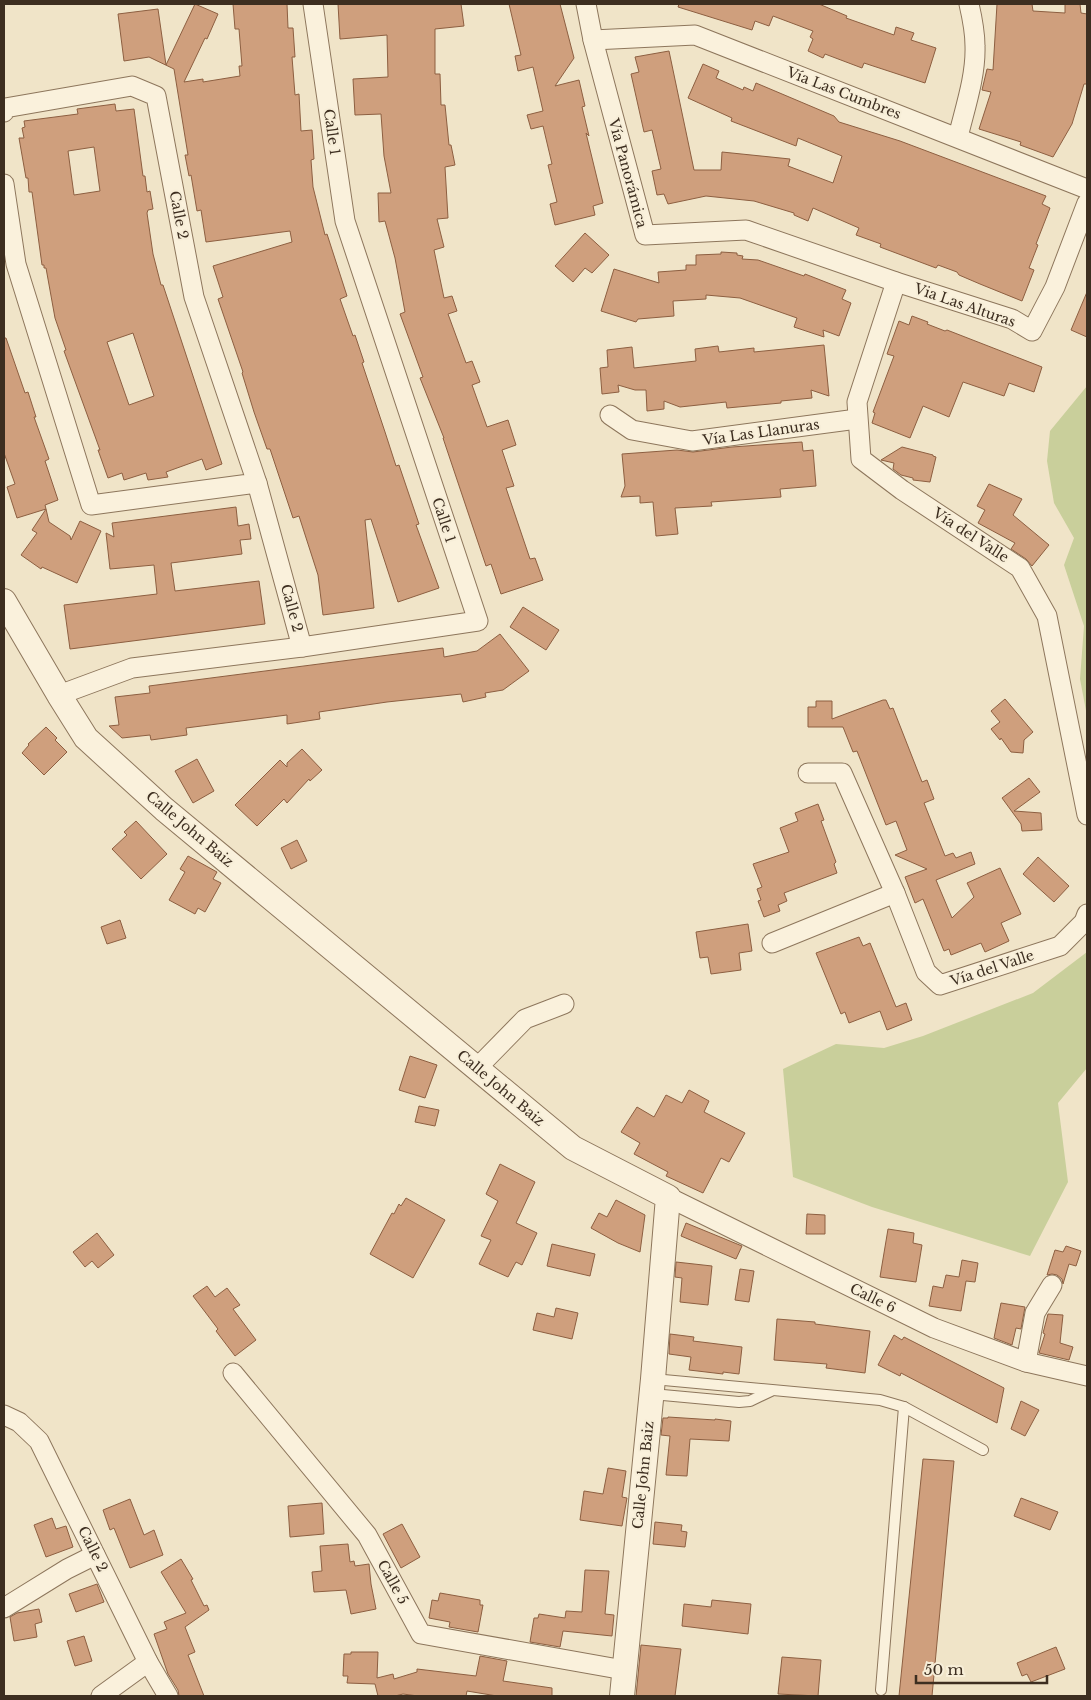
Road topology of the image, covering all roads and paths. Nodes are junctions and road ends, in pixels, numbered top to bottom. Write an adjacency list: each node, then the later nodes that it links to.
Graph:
1 (313, 4): 15 (street, Calle 1)
2 (586, 4): 4 (street, Vía Panorámica)
3 (969, 4): 6 (street)
4 (592, 40): 6 (street, Vía Las Cumbres); 10 (street, Vía Panorámica)
5 (4, 112): 13 (street, Calle 2)
6 (958, 137): 8 (street, Vía Las Cumbres)
7 (4, 184): 13 (street)
8 (1087, 189)
9 (1087, 203): 10 (street, Via Las Alturas)
10 (896, 282): 12 (street, Vía del Valle)
11 (610, 415): 12 (street, Vía Las Llanuras)
12 (858, 419): 18 (street, Vía del Valle)
13 (257, 483): 15 (street, Calle 2)
14 (4, 602): 16 (street, Calle John Baiz)
15 (302, 647): 16 (street, Calle 1)
16 (58, 695): 23 (street, Calle John Baiz)
17 (808, 773): 19 (street, Vía del Valle)
18 (1087, 815)
19 (895, 893): 20 (street, Vía del Valle); 21 (street)
20 (1087, 914)
21 (772, 943)
22 (564, 1004): 23 (street)
23 (477, 1068): 24 (street, Calle John Baiz)
24 (668, 1197): 26 (street, Calle 6); 29 (street, Calle John Baiz)
25 (1052, 1285): 26 (street)
26 (1026, 1362): 28 (street, Calle 6)
27 (233, 1373): 37 (street, Calle 5)
28 (1087, 1376)
29 (652, 1386): 30 (lane); 30 (lane); 37 (street, Calle John Baiz)
30 (771, 1391): 31 (lane)
31 (904, 1407): 33 (lane); 38 (lane)
32 (4, 1415): 34 (street, Calle 2)
33 (983, 1450)
34 (95, 1555): 35 (street); 36 (street, Calle 2)
35 (4, 1608)
36 (148, 1662): 39 (street); 40 (street, Calle 2)
37 (624, 1670): 41 (street, Calle John Baiz)
38 (881, 1690)
39 (101, 1696)
40 (168, 1696)
41 (622, 1696)

